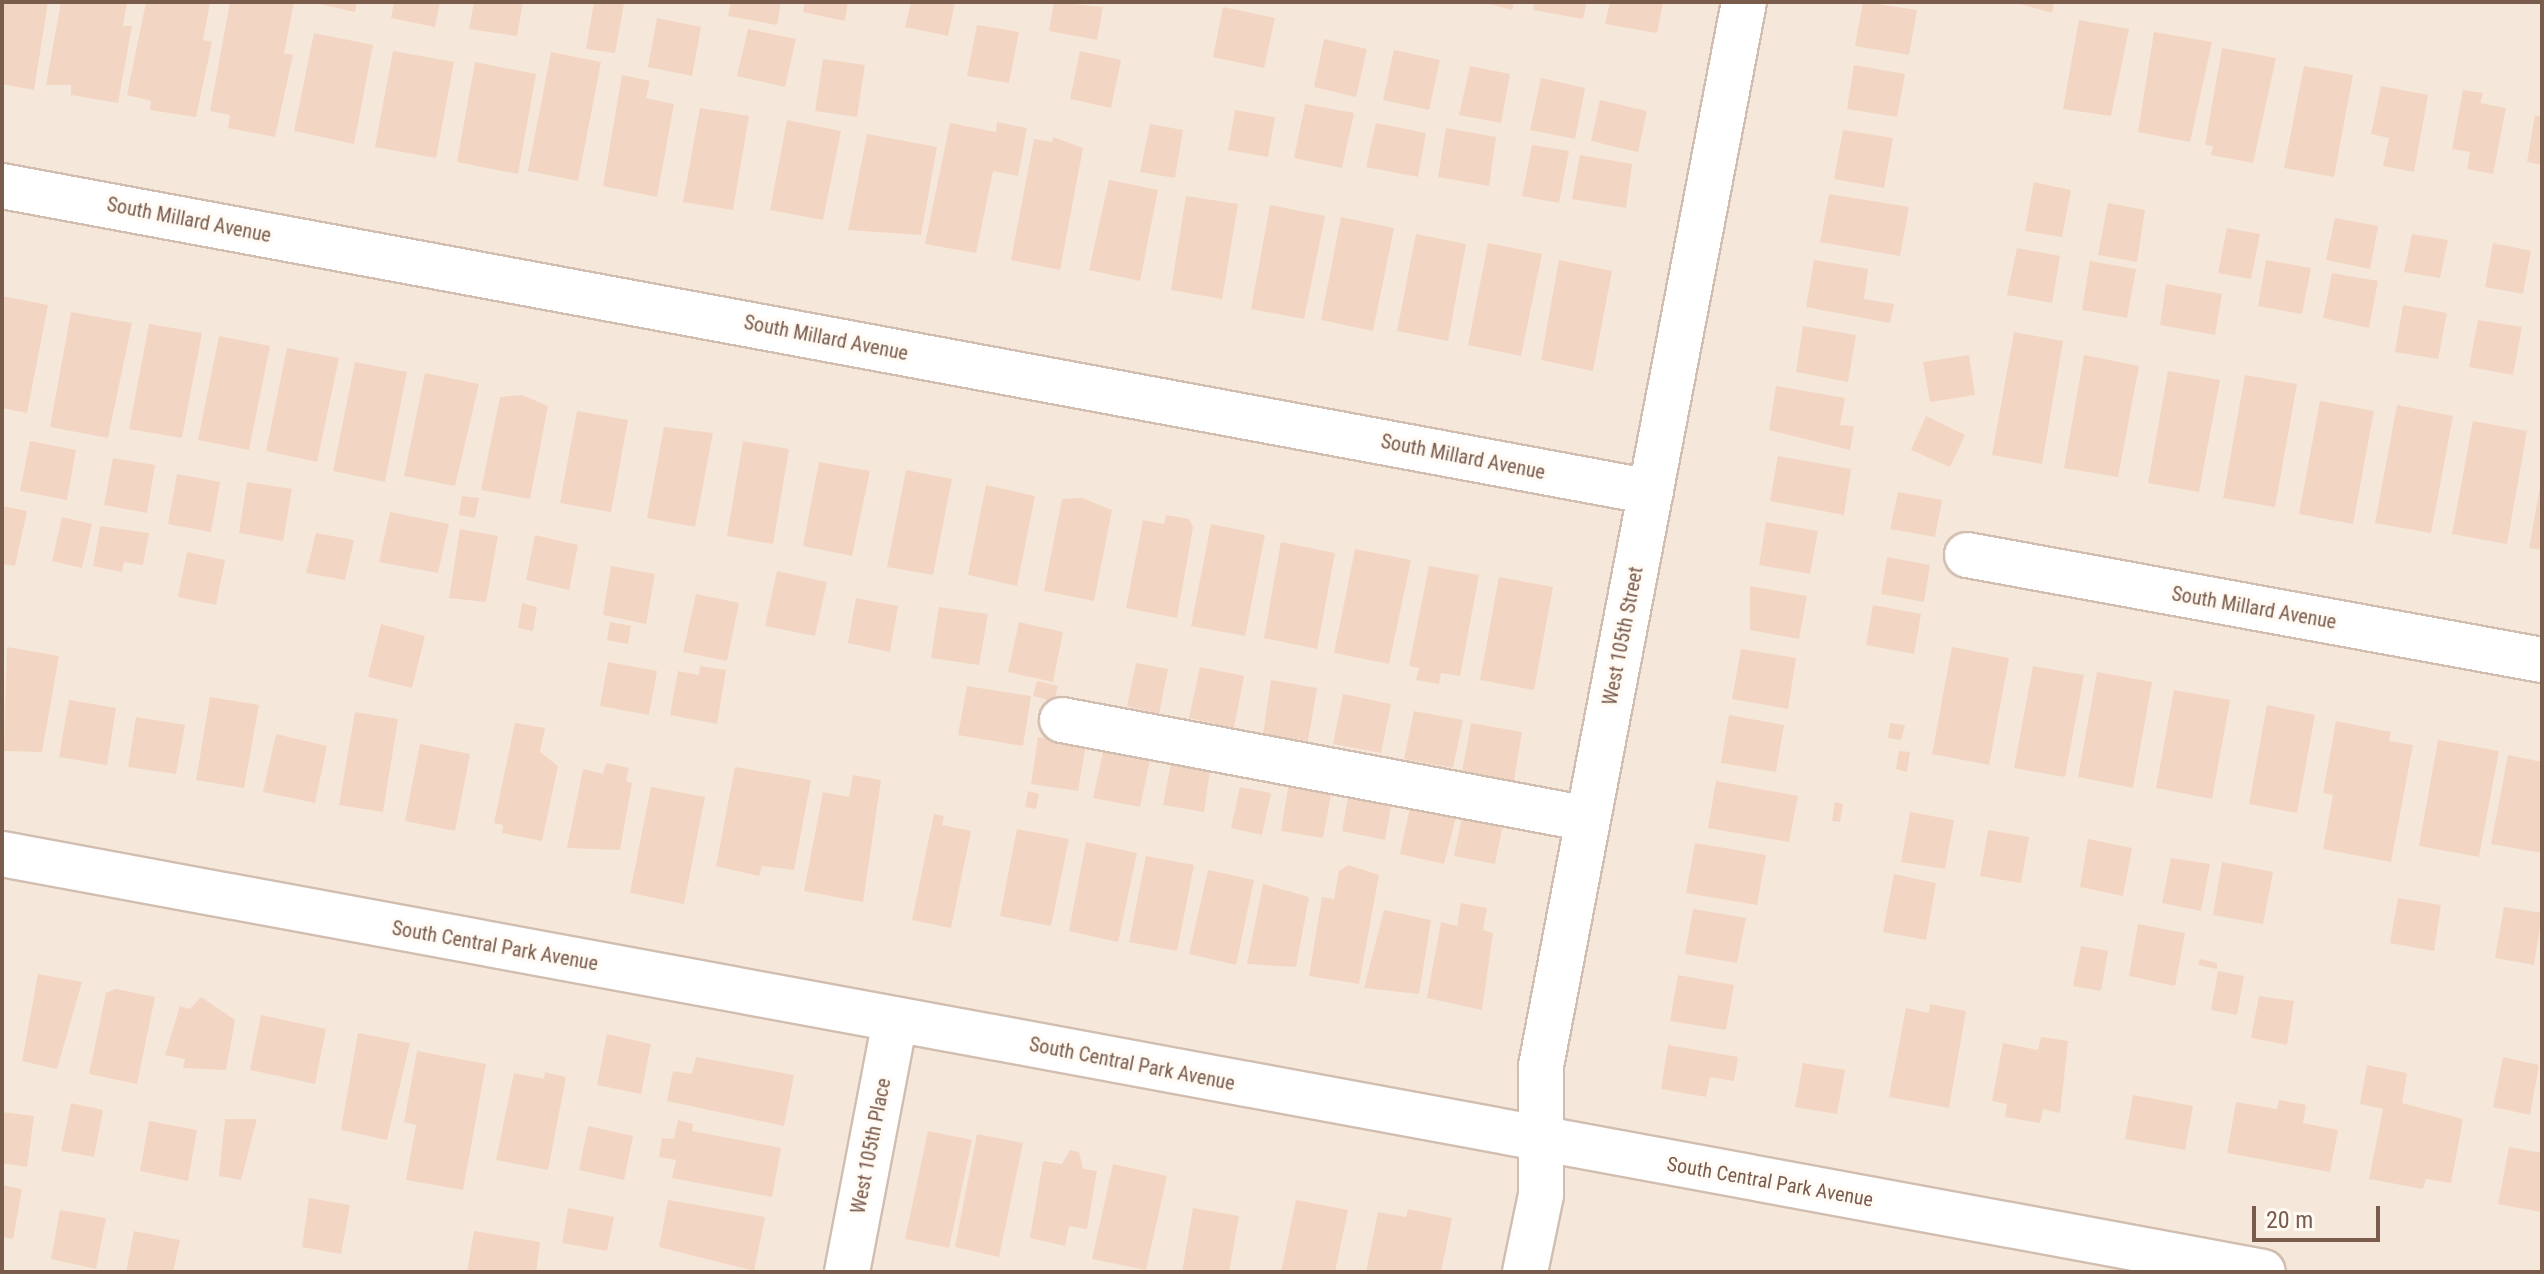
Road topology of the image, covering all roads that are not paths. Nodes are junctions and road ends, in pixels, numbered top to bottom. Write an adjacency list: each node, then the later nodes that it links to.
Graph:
1 (1744, 2): 3 (street, West 105th Street)
2 (2, 186): 3 (street, South Millard Avenue)
3 (1651, 492): 7 (street, West 105th Street)
4 (1967, 555): 5 (street, South Millard Avenue)
5 (2542, 660)
6 (1062, 720): 7 (street)
7 (1588, 819): 10 (street, West 105th Street)
8 (2, 854): 9 (street, South Central Park Avenue)
9 (895, 1020): 10 (street, South Central Park Avenue); 11 (street, West 105th Place)
10 (1539, 1140): 12 (street, West 105th Street); 13 (street, South Central Park Avenue)
11 (847, 1272)
12 (1525, 1272)
13 (2263, 1272)

